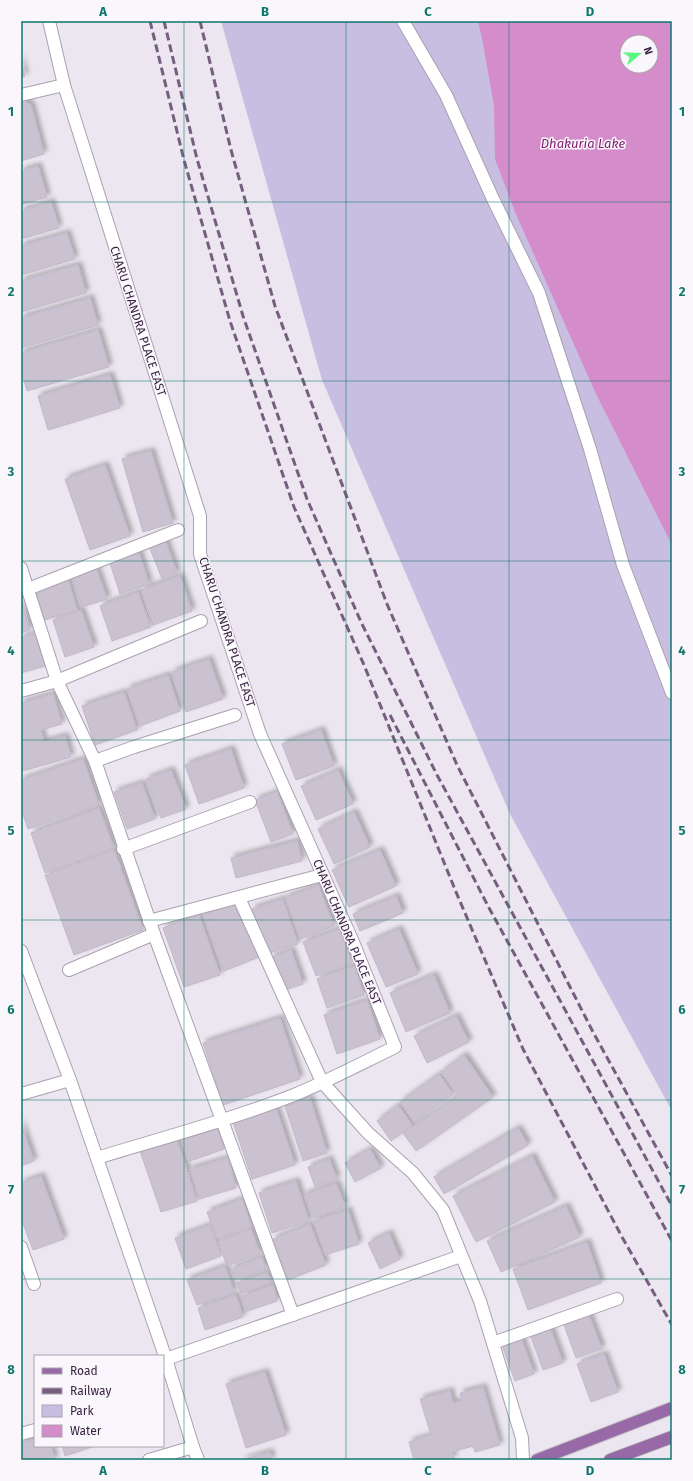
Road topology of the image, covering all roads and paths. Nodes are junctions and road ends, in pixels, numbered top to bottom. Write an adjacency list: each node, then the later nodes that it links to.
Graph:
1 (49, 21): 3 (street, CHARU CHANDRA PLACE EAST)
2 (403, 21): 11 (street)
3 (64, 85): 4 (street); 16 (street, CHARU CHANDRA PLACE EAST)
4 (21, 95)
5 (178, 530): 7 (street)
6 (21, 568): 7 (street)
7 (28, 589): 9 (street)
8 (201, 622): 9 (street)
9 (57, 680): 10 (street); 13 (street)
10 (21, 691)
11 (672, 693)
12 (235, 715): 13 (street)
13 (94, 762): 15 (street)
14 (250, 802): 15 (street)
15 (123, 849): 18 (street)
16 (322, 875): 17 (street); 23 (street, CHARU CHANDRA PLACE EAST)
17 (239, 898): 18 (street); 23 (street)
18 (149, 921): 19 (street)
19 (154, 934): 21 (street); 25 (street)
20 (21, 951): 22 (street)
21 (69, 970)
22 (70, 1080): 24 (street); 26 (street)
23 (322, 1082): 25 (street, CHARU CHANDRA PLACE EAST); 28 (street)
24 (21, 1094)
25 (221, 1120): 26 (street, CHARU CHANDRA PLACE EAST); 31 (street)
26 (97, 1158): 33 (street)
27 (21, 1247): 29 (street)
28 (461, 1256): 31 (street); 32 (street)
29 (34, 1284)
30 (616, 1299): 32 (street)
31 (294, 1315): 33 (street)
32 (493, 1343): 41 (street)
33 (166, 1358): 38 (street)
34 (672, 1408): 42 (main road)
35 (34, 1430): 36 (street)
36 (21, 1434)
37 (672, 1437): 43 (main road)
38 (193, 1447): 39 (street); 40 (street)
39 (149, 1460)
40 (198, 1460)
41 (522, 1460)
42 (537, 1460)
43 (610, 1460)

